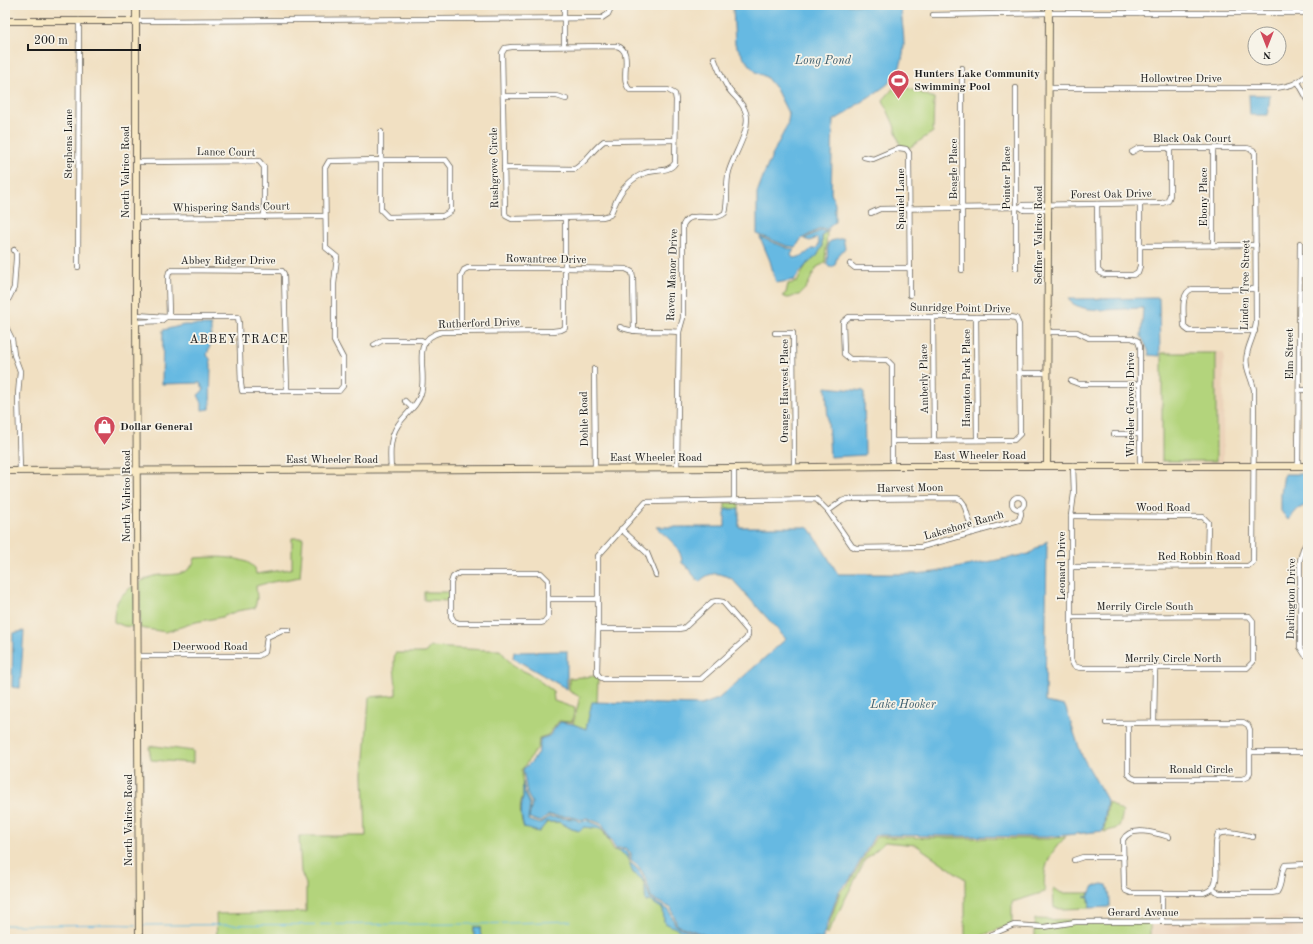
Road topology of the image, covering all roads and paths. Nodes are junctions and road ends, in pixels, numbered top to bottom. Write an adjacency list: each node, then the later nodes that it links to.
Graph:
1 (136, 5): 15 (street, North Valrico Road)
2 (564, 5): 12 (street)
3 (612, 5): 12 (street)
4 (1049, 5): 8 (street, Seffner Valrico Road)
5 (1140, 5): 9 (street)
6 (1249, 5): 7 (street)
7 (1249, 12): 9 (street); 10 (street)
8 (1049, 13): 9 (street); 11 (street); 22 (street, Seffner Valrico Road)
9 (1140, 13)
10 (1308, 13)
11 (933, 15)
12 (564, 18): 15 (street); 16 (street)
13 (79, 20): 14 (street); 15 (street); 53 (street, Stephens Lane)
14 (5, 21)
15 (136, 21): 34 (street, North Valrico Road)
16 (564, 46): 23 (street, Rushgrove Circle); 27 (street, Rushgrove Circle)
17 (714, 58): 74 (street, Raven Manor Drive)
18 (962, 68): 38 (street, Beagle Place)
19 (1308, 74): 20 (street, Hollowtree Drive)
20 (1298, 82): 22 (street, Hollowtree Drive); 25 (street)
21 (1016, 88): 39 (street, Pointer Place)
22 (1049, 88): 41 (street, Seffner Valrico Road)
23 (503, 96): 24 (street); 35 (street, Rushgrove Circle)
24 (566, 98)
25 (1308, 100)
26 (381, 132): 33 (street)
27 (675, 140): 35 (street); 46 (street, Rushgrove Circle)
28 (1170, 148): 29 (street, Black Oak Court); 31 (street, Black Oak Court); 36 (street, Forest Oak Drive)
29 (1213, 148): 30 (street, Black Oak Court); 50 (street, Ebony Place)
30 (1253, 150): 48 (street, Linden Tree Street)
31 (1132, 152)
32 (864, 157): 40 (street, Spaniel Lane)
33 (381, 160): 33 (street); 43 (street)
34 (136, 162): 44 (street, Lance Court); 45 (street, North Valrico Road)
35 (504, 168): 46 (street, Rushgrove Circle)
36 (1140, 203): 37 (street, Forest Oak Drive); 49 (street)
37 (1097, 204): 41 (street, Forest Oak Drive); 49 (street)
38 (963, 207): 39 (street, Forest Oak Drive); 40 (street, Forest Oak Drive); 57 (street, Beagle Place)
39 (1018, 207): 41 (street, Forest Oak Drive); 56 (street, Pointer Place)
40 (910, 208): 42 (street, Forest Oak Drive); 55 (street, Spaniel Lane)
41 (1049, 208): 75 (street, Seffner Valrico Road)
42 (872, 213)
43 (325, 216): 44 (street, Whispering Sands Court); 86 (street)
44 (264, 217): 45 (street, Whispering Sands Court)
45 (136, 218): 66 (street, North Valrico Road)
46 (565, 218): 54 (street, Rutherford Drive)
47 (1300, 243): 61 (street, Elm Street)
48 (1256, 245): 50 (street); 58 (street, Linden Tree Street)
49 (1140, 246): 50 (street)
50 (1213, 246)
51 (14, 250): 60 (street)
52 (850, 264): 55 (street)
53 (78, 267)
54 (565, 268): 71 (street, Rowantree Drive); 73 (street, Rutherford Drive); 73 (street, Rowantree Drive)
55 (910, 268): 59 (street, Spaniel Lane)
56 (1016, 268)
57 (962, 270)
58 (1256, 289): 72 (street, Linden Tree Street); 72 (street)
59 (910, 295)
60 (5, 306)
61 (1300, 314): 62 (street); 84 (street, Elm Street)
62 (1308, 314)
63 (154, 315): 64 (street); 66 (street); 68 (street)
64 (167, 317): 68 (street); 86 (street); 86 (street, Abbey Ridger Drive)
65 (976, 317): 67 (street, Sunridge Point Drive); 80 (street, Sunridge Point Drive); 92 (street, Hampton Park Place)
66 (136, 318): 68 (street); 108 (street, North Valrico Road)
67 (933, 318): 91 (street, Amberly Place); 93 (street, Sunridge Point Drive)
68 (154, 321)
69 (5, 325): 107 (street)
70 (620, 327): 71 (street)
71 (634, 331): 74 (street)
72 (1255, 331): 98 (street, Linden Tree Street)
73 (461, 332): 77 (street, Rutherford Drive)
74 (679, 332): 102 (street, Raven Manor Drive)
75 (1048, 332): 81 (street, Seffner Valrico Road); 83 (street, Wheeler Groves Drive)
76 (775, 333): 101 (street, Orange Harvest Place)
77 (425, 342): 78 (street); 88 (street)
78 (374, 345)
79 (594, 369): 104 (street, Dohle Road)
80 (1019, 373): 81 (street); 92 (street, Sunridge Point Drive)
81 (1047, 373): 96 (street, Seffner Valrico Road)
82 (1071, 381): 83 (street)
83 (1139, 384): 90 (street, Wheeler Groves Drive)
84 (1299, 390): 85 (street); 99 (street, Elm Street)
85 (1308, 390)
86 (287, 391)
87 (405, 401): 88 (street)
88 (412, 408): 105 (street)
89 (1114, 434): 90 (street)
90 (1139, 434): 97 (street, Wheeler Groves Drive)
91 (934, 440): 92 (street, Sunridge Point Drive); 93 (street, Sunridge Point Drive)
92 (977, 440)
93 (892, 441): 95 (street, Sunridge Point Drive)
94 (1073, 465): 96 (street, East Wheeler Road); 97 (street, East Wheeler Road); 112 (street, Leonard Drive)
95 (892, 466): 96 (street, East Wheeler Road); 101 (street, East Wheeler Road)
96 (1047, 466)
97 (1140, 466): 98 (street, East Wheeler Road)
98 (1254, 466): 99 (street, East Wheeler Road); 116 (street, Red Robbin Road)
99 (1298, 466): 100 (street, East Wheeler Road)
100 (1308, 466)
101 (794, 467): 103 (street, East Wheeler Road)
102 (677, 468): 103 (street, East Wheeler Road); 104 (street, East Wheeler Road)
103 (734, 468): 109 (street)
104 (595, 469): 105 (street, East Wheeler Road)
105 (391, 470): 108 (street, East Wheeler Road)
106 (5, 471): 107 (street, East Wheeler Road)
107 (20, 471): 108 (street, East Wheeler Road)
108 (137, 472): 128 (street, North Valrico Road)
109 (734, 500): 111 (street, Lakeshore Ranch); 113 (street, Lakeshore Ranch)
110 (1020, 509): 114 (street, Lakeshore Ranch)
111 (828, 511): 114 (street, Lakeshore Ranch); 114 (street, Harvest Moon)
112 (1071, 516): 116 (street, Wood Road); 117 (street, Leonard Drive)
113 (621, 529): 118 (street); 120 (street, Lakeshore Ranch)
114 (973, 533)
115 (1308, 540): 121 (street, Darlington Drive)
116 (1207, 566): 117 (street, Red Robbin Road)
117 (1071, 567): 123 (street, Leonard Drive)
118 (656, 575)
119 (548, 599): 119 (street); 120 (street)
120 (597, 599): 125 (street, Lakeshore Ranch)
121 (1300, 608): 122 (street); 127 (street, Darlington Drive)
122 (1308, 608)
123 (1071, 617): 126 (street, Merrily Circle South); 129 (street, Leonard Drive)
124 (289, 630): 128 (street, Deerwood Road)
125 (598, 630): 125 (street, Lakeshore Ranch)
126 (1254, 645): 130 (street, Merrily Circle North)
127 (1308, 655)
128 (138, 656): 145 (street, North Valrico Road)
129 (1074, 666): 130 (street, Merrily Circle North)
130 (1155, 668): 132 (street)
131 (1128, 722): 132 (street, Ronald Circle); 133 (street, Ronald Circle); 134 (street, Ronald Circle)
132 (1154, 722): 134 (street, Ronald Circle)
133 (1106, 723)
134 (1250, 752): 135 (street)
135 (1308, 752)
136 (1169, 837): 138 (street)
137 (1253, 837): 141 (street)
138 (1124, 856): 139 (street); 142 (street)
139 (1074, 860)
140 (1308, 864): 141 (street)
141 (1212, 888): 142 (street)
142 (1162, 893): 144 (street)
143 (1308, 921): 144 (street, Gerard Avenue)
144 (1162, 922): 146 (street, Gerard Avenue)
145 (139, 939)
146 (981, 939)

